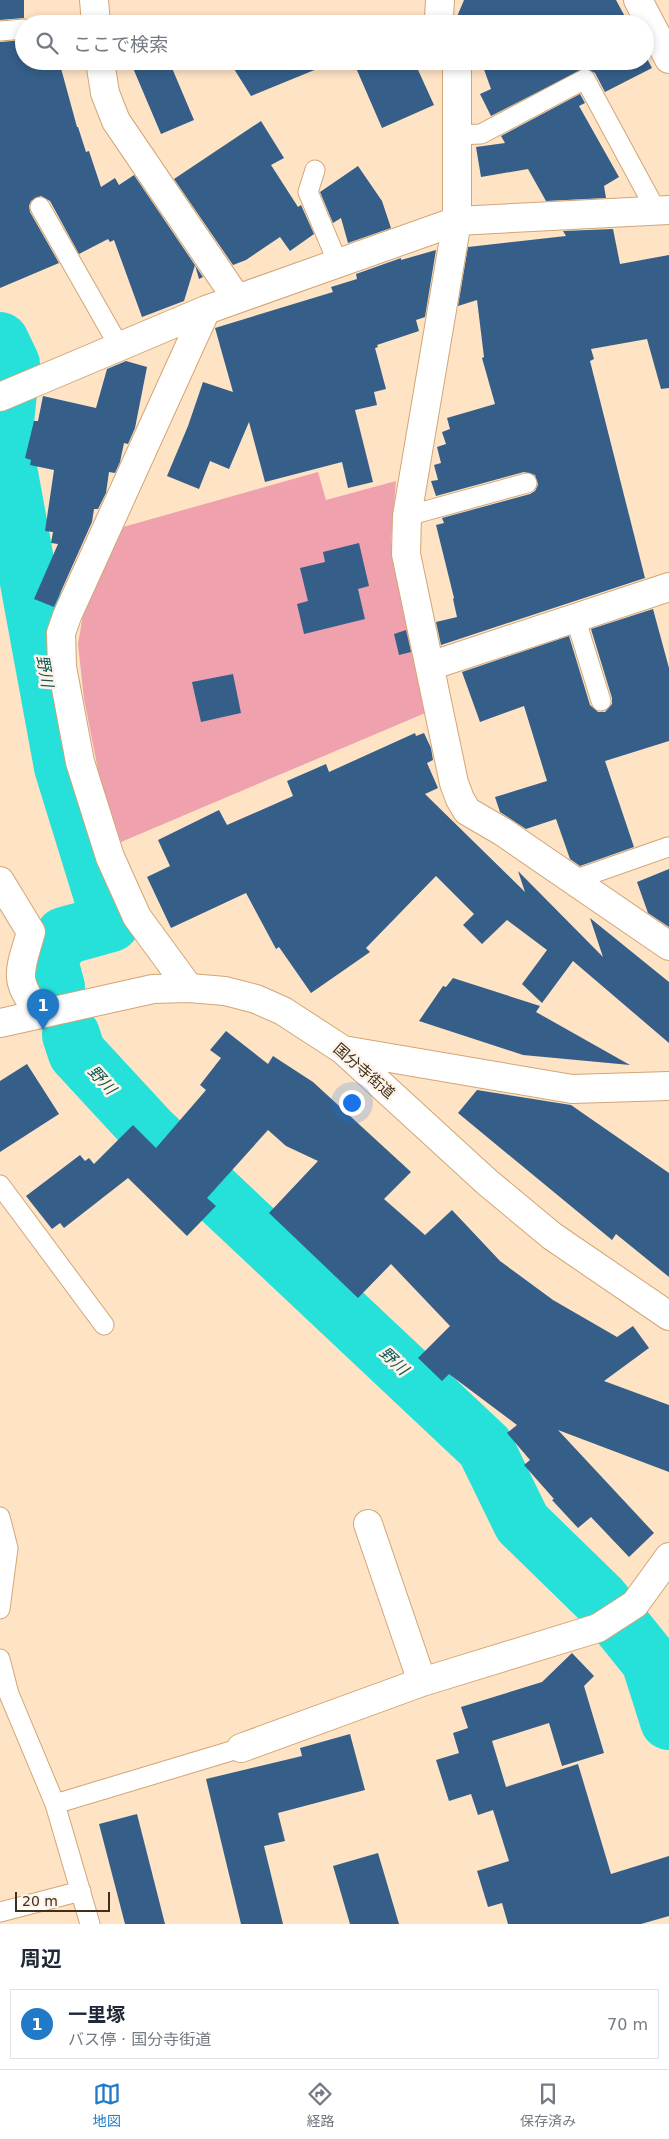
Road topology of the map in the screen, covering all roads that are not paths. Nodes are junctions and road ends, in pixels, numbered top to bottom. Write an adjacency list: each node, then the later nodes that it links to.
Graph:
1 (94, 0): 4 (street)
2 (440, 0): 5 (street)
3 (638, 0): 6 (street)
4 (95, 15)
5 (439, 15)
6 (646, 15)
7 (15, 30): 9 (lane)
8 (654, 30): 10 (street)
9 (0, 31)
10 (669, 59)
11 (101, 70): 19 (street)
12 (457, 70): 13 (street)
13 (457, 135): 16 (lane); 17 (street)
14 (315, 170): 18 (lane)
15 (40, 207): 21 (lane)
16 (663, 211): 17 (street)
17 (457, 221): 18 (street); 24 (street)
18 (338, 263): 19 (street)
19 (237, 299): 20 (street)
20 (206, 310): 21 (street); 34 (street)
21 (120, 346): 22 (street)
22 (0, 397)
23 (527, 483): 24 (lane)
24 (407, 516): 27 (street)
25 (669, 587): 26 (street)
26 (575, 618): 27 (street); 28 (lane)
27 (430, 666): 30 (street)
28 (602, 701)
29 (668, 847): 30 (lane)
30 (574, 880): 32 (street)
31 (0, 881): 33 (street)
32 (669, 946)
33 (10, 979): 35 (street)
34 (189, 988): 35 (street, 国分寺街道); 37 (street, 国分寺街道)
35 (40, 1013): 36 (street, 国分寺街道)
36 (0, 1023)
37 (343, 1050): 38 (street); 40 (street, 国分寺街道)
38 (669, 1086)
39 (0, 1186): 41 (lane)
40 (669, 1316)
41 (104, 1325)
42 (0, 1517): 45 (lane)
43 (368, 1524): 47 (street)
44 (669, 1557): 47 (street)
45 (0, 1609)
46 (0, 1659): 49 (lane)
47 (422, 1682): 48 (street)
48 (240, 1748): 49 (lane)
49 (55, 1804): 50 (lane)
50 (82, 1891): 51 (lane); 52 (lane)
51 (0, 1912)
52 (90, 1924)

